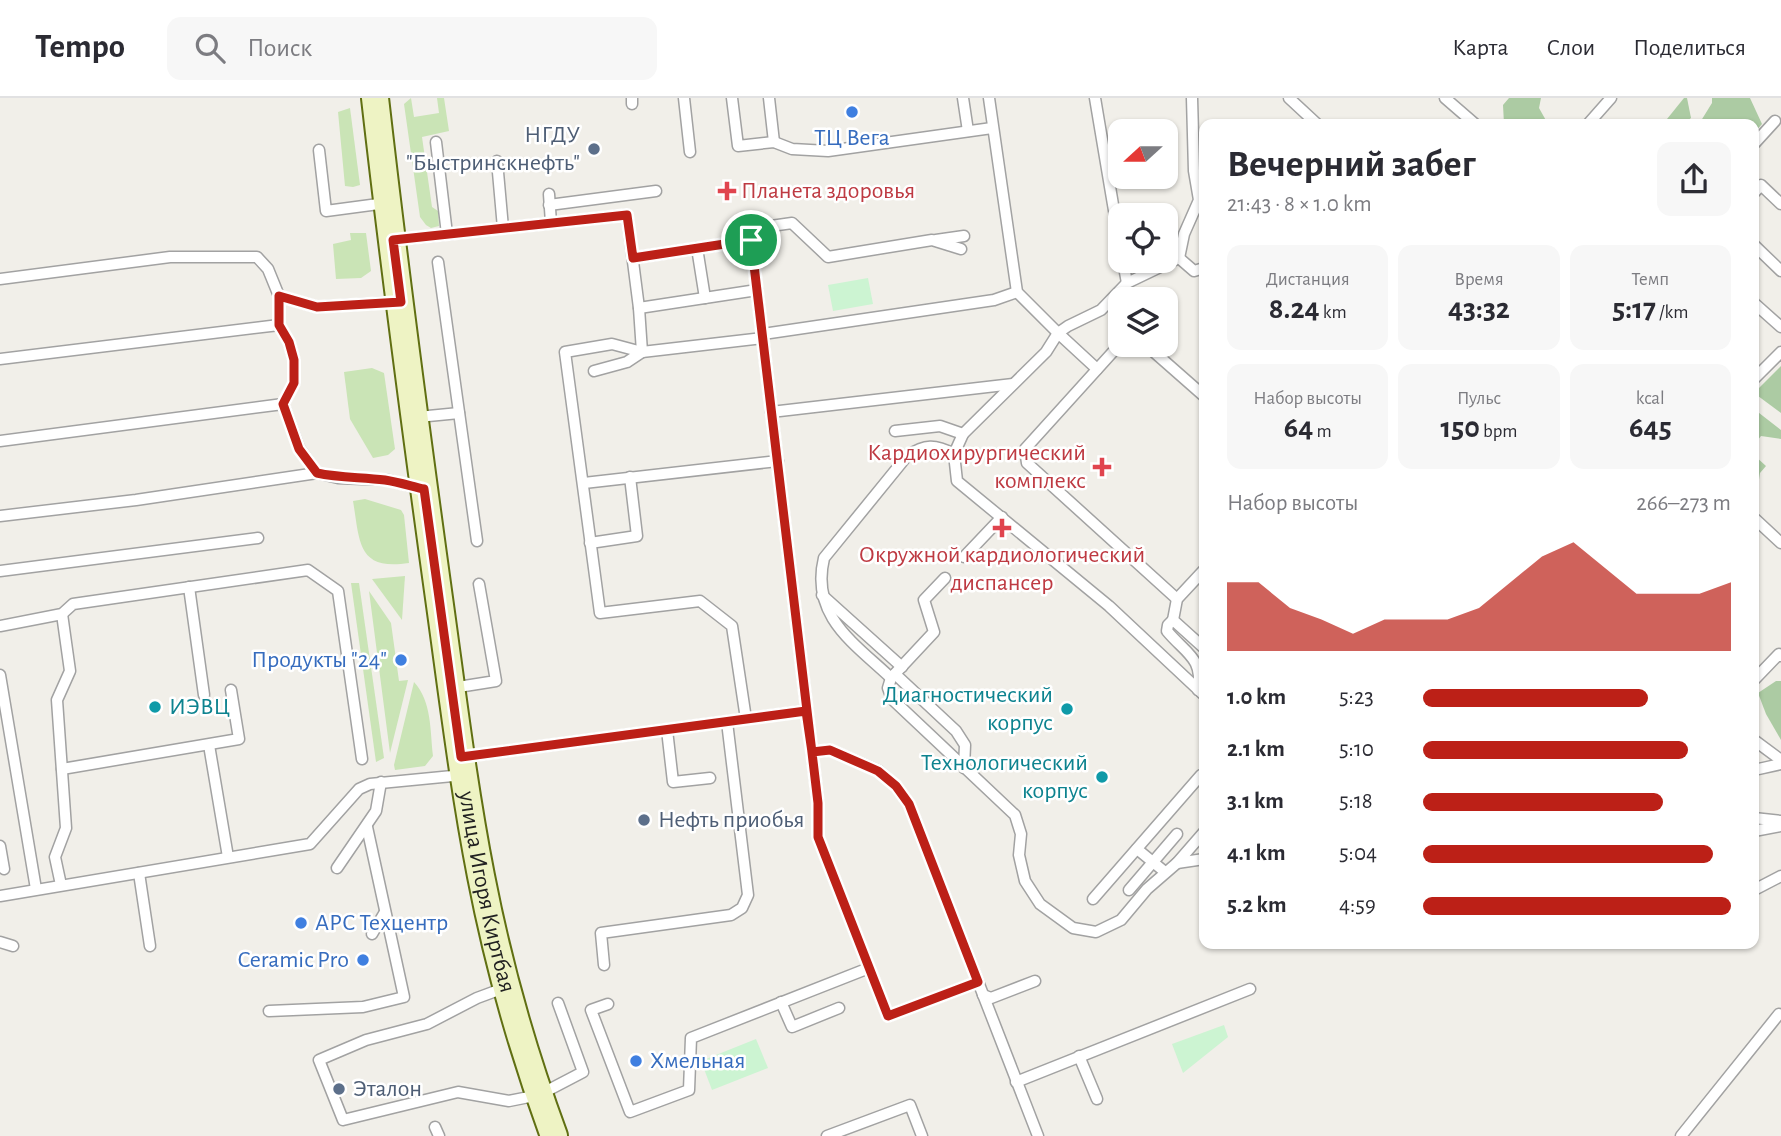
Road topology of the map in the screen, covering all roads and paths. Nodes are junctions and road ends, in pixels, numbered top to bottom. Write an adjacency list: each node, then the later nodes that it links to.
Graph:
1 (375, 98): 26 (main road, улица Игоря Киртбая)
2 (684, 98): 22 (lane)
3 (732, 98): 20 (lane)
4 (769, 98): 20 (lane)
5 (962, 98): 17 (lane)
6 (989, 98): 16 (lane)
7 (1094, 98): 27 (lane)
8 (1192, 98): 40 (lane)
9 (1289, 98): 12 (lane)
10 (1445, 98): 13 (lane)
11 (1611, 98): 14 (lane)
12 (1312, 119)
13 (1469, 119)
14 (1592, 119)
15 (1775, 121): 18 (lane)
16 (992, 128): 17 (lane); 49 (lane)
17 (968, 131): 20 (lane)
18 (1759, 139)
19 (436, 142): 31 (lane)
20 (774, 142)
21 (319, 150): 26 (lane)
22 (690, 152)
23 (497, 161): 30 (lane)
24 (1759, 187): 28 (lane)
25 (656, 191): 29 (lane)
26 (387, 202): 33 (main road, улица Игоря Киртбая)
27 (1112, 203)
28 (1781, 204)
29 (551, 223): 30 (lane); 39 (lane)
30 (503, 228): 31 (lane)
31 (447, 234): 33 (lane)
32 (964, 236): 35 (lane)
33 (393, 240): 52 (main road, улица Игоря Киртбая)
34 (751, 240): 35 (lane); 36 (lane); 48 (lane)
35 (932, 240): 37 (lane)
36 (697, 248): 39 (lane); 51 (lane)
37 (961, 248)
38 (1759, 251): 43 (lane)
39 (633, 258): 54 (lane)
40 (1180, 258): 42 (lane)
41 (438, 262): 71 (lane)
42 (1199, 270)
43 (1781, 271)
44 (1125, 273): 47 (lane)
45 (1145, 273): 47 (lane)
46 (0, 279): 50 (lane)
47 (1127, 284): 57 (lane)
48 (757, 290): 51 (lane); 58 (lane)
49 (1017, 292): 57 (lane); 58 (lane)
50 (279, 296): 52 (lane); 55 (lane)
51 (705, 298): 54 (lane)
52 (401, 302): 72 (main road, улица Игоря Киртбая)
53 (1759, 307): 56 (lane)
54 (639, 308): 59 (lane)
55 (279, 325): 63 (lane); 69 (lane)
56 (1781, 327)
57 (1058, 333): 64 (lane); 67 (lane)
58 (763, 336): 59 (lane); 70 (lane)
59 (642, 352): 65 (lane); 80 (lane)
60 (1781, 352): 66 (lane)
61 (1108, 357): 64 (lane)
62 (1160, 357): 68 (lane)
63 (0, 359)
64 (1097, 369): 96 (lane)
65 (594, 371)
66 (1759, 374)
67 (1013, 383): 70 (lane); 74 (lane)
68 (1199, 392)
69 (283, 404): 75 (lane); 78 (lane)
70 (771, 412): 77 (lane)
71 (459, 413): 72 (lane); 86 (lane)
72 (415, 418): 81 (main road, улица Игоря Киртбая)
73 (895, 431): 74 (lane)
74 (963, 433): 76 (lane)
75 (0, 441)
76 (954, 454): 83 (lane); 95 (lane)
77 (778, 461): 79 (lane); 110 (lane)
78 (317, 473): 81 (lane); 82 (lane)
79 (630, 477): 80 (lane); 87 (lane)
80 (584, 482): 87 (lane)
81 (424, 489): 106 (main road, улица Игоря Киртбая)
82 (0, 516)
83 (1002, 517): 89 (lane); 108 (lane)
84 (1759, 523): 88 (lane)
85 (258, 538): 90 (lane)
86 (477, 541)
87 (590, 543): 111 (lane)
88 (1781, 543)
89 (964, 557)
90 (0, 571)
91 (1199, 575): 96 (lane)
92 (944, 578): 103 (lane)
93 (480, 584): 106 (lane)
94 (189, 587): 97 (lane); 109 (lane); 118 (lane)
95 (822, 595): 103 (lane); 103 (lane)
96 (1177, 599): 98 (lane)
97 (62, 614): 99 (lane); 122 (lane)
98 (1173, 620): 100 (lane); 102 (lane)
99 (0, 626)
100 (1199, 643)
101 (1781, 656): 105 (lane)
102 (1199, 670)
103 (896, 673): 121 (lane); 121 (lane)
104 (0, 675): 112 (lane)
105 (1759, 675)
106 (452, 688): 120 (main road, улица Игоря Киртбая)
107 (231, 690): 116 (lane)
108 (1199, 690)
109 (204, 695)
110 (806, 711): 111 (lane); 117 (lane)
111 (746, 719): 113 (lane)
112 (4, 722): 146 (lane)
113 (727, 722): 114 (lane); 155 (lane)
114 (667, 730): 120 (lane); 124 (lane)
115 (1759, 744): 119 (lane)
116 (209, 745): 122 (lane); 135 (lane)
117 (812, 752): 156 (lane); 158 (lane)
118 (362, 759)
119 (1781, 762): 123 (lane)
120 (462, 766): 126 (lane); 159 (main road, улица Игоря Киртбая)
121 (964, 768): 141 (lane)
122 (62, 769): 144 (lane)
123 (1759, 769)
124 (710, 778)
125 (1199, 778): 134 (lane)
126 (381, 782): 129 (lane); 135 (lane)
127 (1759, 819): 128 (lane)
128 (1781, 824): 130 (lane)
129 (367, 827): 139 (lane); 150 (lane)
130 (1759, 830)
131 (1177, 834): 137 (lane)
132 (1199, 838): 138 (lane)
133 (0, 846): 140 (lane)
134 (1137, 849): 137 (lane); 149 (lane)
135 (228, 857): 142 (lane)
136 (1199, 860): 138 (lane)
137 (1153, 862): 141 (lane); 147 (lane)
138 (1177, 863): 141 (lane)
139 (337, 868)
140 (4, 869)
141 (1165, 872)
142 (139, 873): 144 (lane); 154 (lane)
143 (1781, 876): 145 (lane)
144 (61, 885): 146 (lane)
145 (1759, 887)
146 (36, 889): 148 (lane)
147 (1129, 890)
148 (0, 896)
149 (1093, 900)
150 (385, 912): 151 (lane); 166 (lane)
151 (372, 934)
152 (0, 942): 153 (lane)
153 (13, 946)
154 (150, 946)
155 (604, 965)
156 (869, 968): 158 (lane); 162 (lane)
157 (1035, 981): 161 (lane)
158 (978, 982): 161 (lane)
159 (506, 987): 170 (main road, улица Игоря Киртбая); 170 (lane)
160 (1250, 989): 168 (lane)
161 (983, 995): 169 (lane)
162 (781, 1002): 164 (lane); 165 (lane)
163 (558, 1003): 170 (lane)
164 (608, 1004)
165 (839, 1008)
166 (269, 1011)
167 (1779, 1014): 176 (lane)
168 (1079, 1056): 169 (lane); 171 (lane)
169 (1017, 1082): 175 (lane)
170 (539, 1095): 172 (main road, улица Игоря Киртбая)
171 (1097, 1099)
172 (554, 1136)
173 (827, 1136): 174 (lane)
174 (922, 1136)
175 (1038, 1136)
176 (1681, 1136)

